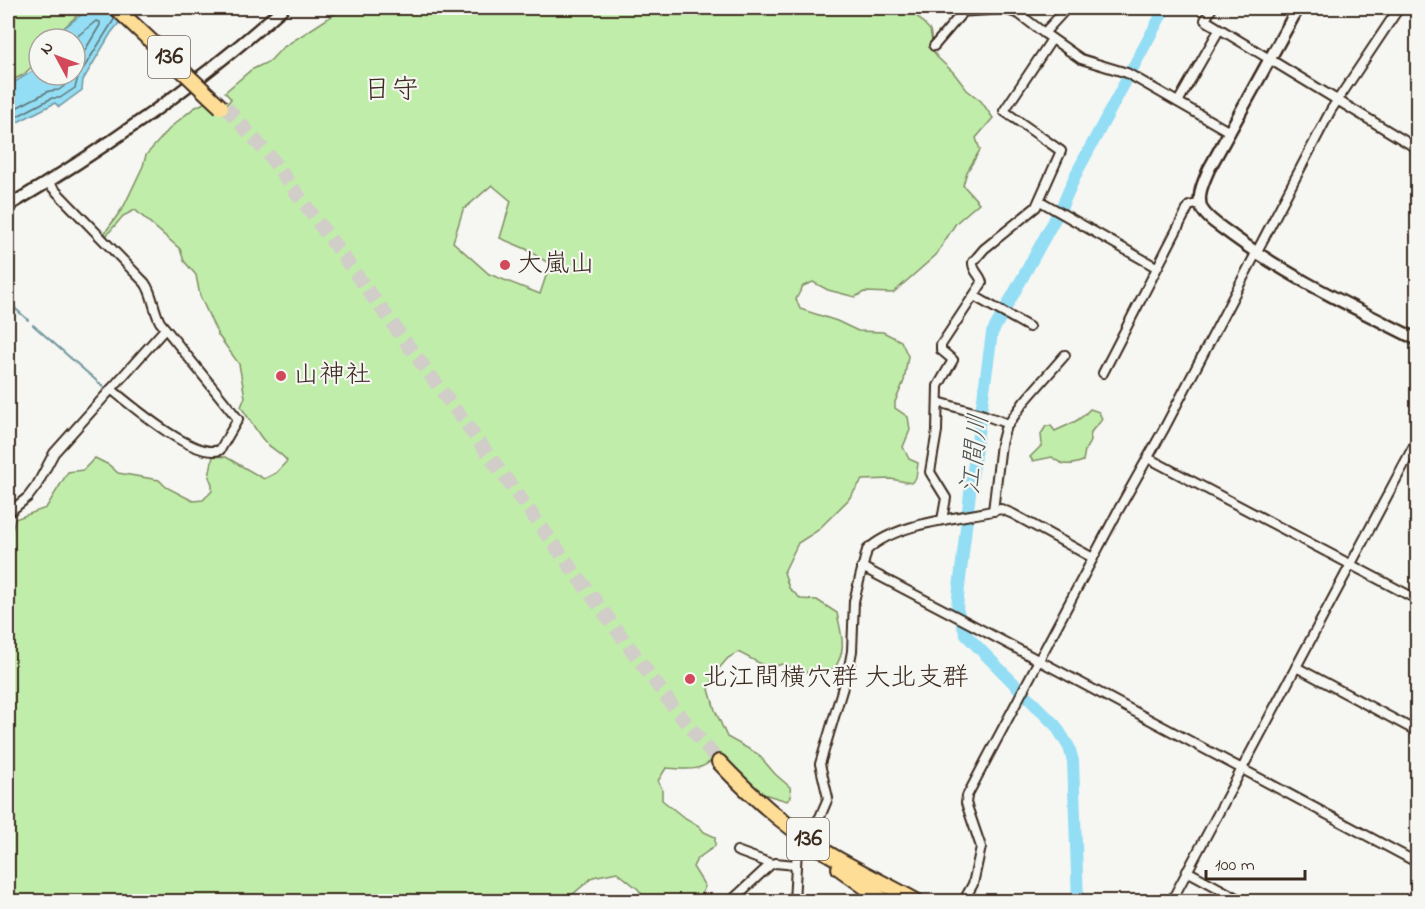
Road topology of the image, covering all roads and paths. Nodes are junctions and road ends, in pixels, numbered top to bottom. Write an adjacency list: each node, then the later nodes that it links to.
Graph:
1 (116, 8): 2 (highway, 136, bridge)
2 (121, 8)
3 (283, 8): 19 (main road)
4 (938, 8): 9 (street)
5 (1067, 8): 11 (street)
6 (1212, 8): 10 (street)
7 (1298, 8): 14 (main road)
8 (1399, 8): 15 (street)
9 (963, 12): 11 (street); 13 (street)
10 (1219, 30): 14 (street); 16 (street)
11 (1044, 33): 12 (street)
12 (1052, 39): 16 (street); 20 (street)
13 (934, 46)
14 (1270, 60): 15 (street); 17 (main road)
15 (1337, 100): 18 (street); 23 (street)
16 (1178, 102): 17 (street)
17 (1228, 131): 21 (main road)
18 (1418, 149)
19 (47, 182): 22 (main road); 27 (street)
20 (1040, 201): 24 (street); 25 (street)
21 (1200, 202): 23 (main road); 24 (street)
22 (8, 206)
23 (1257, 254): 28 (main road); 35 (street)
24 (1156, 267): 30 (street)
25 (974, 296): 26 (street); 32 (street)
26 (1029, 327)
27 (165, 329): 31 (street); 31 (street)
28 (1418, 340)
29 (1065, 355): 33 (street)
30 (1103, 373)
31 (111, 389): 37 (street)
32 (938, 402): 33 (street); 38 (street)
33 (1008, 424): 36 (street)
34 (1418, 438): 40 (street)
35 (1148, 458): 39 (street); 40 (street)
36 (993, 511): 38 (street); 39 (street)
37 (8, 513)
38 (942, 520): 41 (street)
39 (1093, 558): 43 (street)
40 (1350, 565): 42 (street); 44 (street)
41 (862, 567): 43 (street); 47 (street)
42 (1418, 600)
43 (1039, 661): 46 (street); 58 (street)
44 (1296, 668): 45 (street); 46 (street)
45 (1417, 730)
46 (1242, 769): 50 (street); 53 (street)
47 (807, 835)
48 (800, 843): 52 (street)
49 (737, 851): 51 (street)
50 (1418, 863)
51 (772, 864): 52 (street); 54 (street)
52 (796, 865): 55 (street)
53 (1187, 871): 59 (street); 60 (street)
54 (730, 902)
55 (794, 902)
56 (886, 902): 57 (highway, 136)
57 (918, 902)
58 (963, 902)
59 (1171, 902)
60 (1245, 902)

